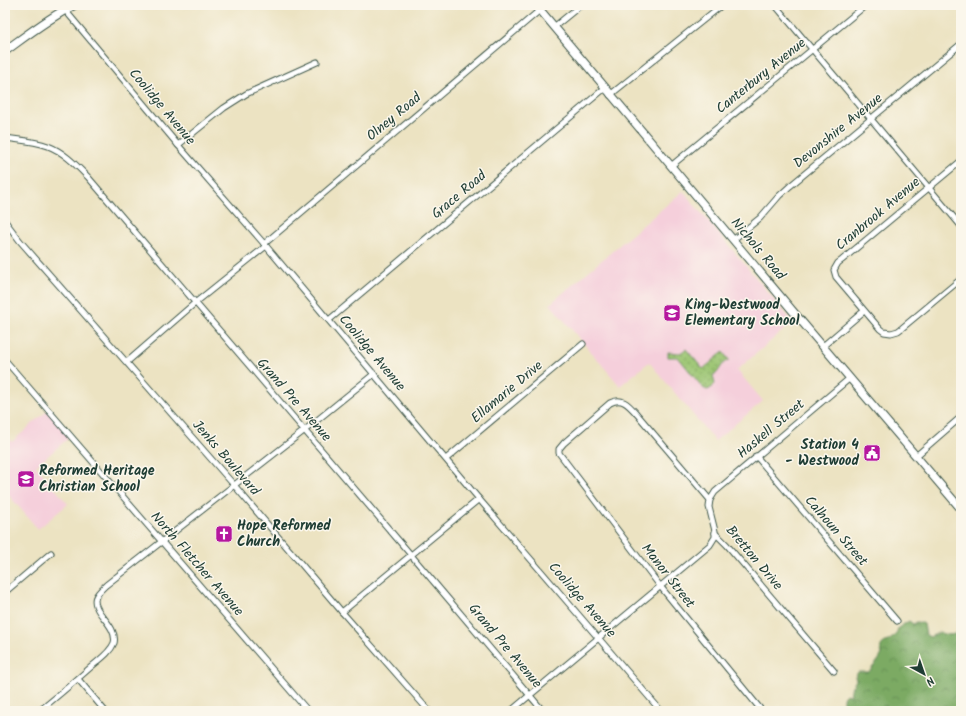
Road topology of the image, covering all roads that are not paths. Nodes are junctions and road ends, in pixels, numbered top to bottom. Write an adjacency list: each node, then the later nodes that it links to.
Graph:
1 (74, 5): 7 (main road)
2 (581, 5): 8 (street)
3 (722, 5): 14 (street)
4 (774, 5): 10 (street)
5 (866, 5): 10 (street, Canterbury Avenue)
6 (538, 7): 8 (street, Nichols Road); 24 (street, Olney Road)
7 (65, 10): 11 (main road); 17 (street, Coolidge Avenue)
8 (554, 27): 13 (street, Nichols Road)
9 (961, 44): 15 (street, Devonshire Avenue)
10 (812, 49): 15 (street); 19 (street, Canterbury Avenue)
11 (5, 51)
12 (317, 62): 17 (street)
13 (605, 88): 14 (street, Nichols Road); 28 (street, Grace Road)
14 (610, 95): 19 (street, Nichols Road)
15 (871, 120): 20 (street); 23 (street, Devonshire Avenue)
16 (5, 138): 26 (street, Grand Pre Avenue)
17 (178, 145): 24 (street, Coolidge Avenue)
18 (961, 161): 20 (street, Cranbrook Avenue)
19 (671, 166): 23 (street, Nichols Road)
20 (928, 188): 22 (street); 27 (street, Cranbrook Avenue)
21 (5, 221): 32 (street, Jenks Boulevard)
22 (961, 226)
23 (733, 240): 30 (street, Nichols Road)
24 (265, 245): 26 (street, Olney Road); 28 (street, Coolidge Avenue)
25 (961, 279): 27 (street)
26 (195, 303): 32 (street, Olney Road); 36 (street, Grand Pre Avenue)
27 (864, 312): 30 (street)
28 (329, 320): 33 (street, Coolidge Avenue)
29 (583, 344): 39 (street, Ellamarie Drive)
30 (823, 346): 34 (street, Nichols Road)
31 (5, 360): 45 (street, North Fletcher Avenue)
32 (127, 362): 40 (street, Jenks Boulevard)
33 (374, 374): 36 (street); 39 (street, Coolidge Avenue)
34 (850, 378): 37 (street, Haskell Street); 38 (street, Nichols Road)
35 (961, 417): 38 (street)
36 (305, 430): 40 (street); 47 (street, Grand Pre Avenue)
37 (756, 456): 42 (street, Haskell Street); 51 (street, Calhoun Street)
38 (916, 456): 43 (street, Nichols Road)
39 (446, 459): 41 (street, Coolidge Avenue)
40 (234, 485): 45 (street); 50 (street, Jenks Boulevard)
41 (479, 499): 47 (street); 52 (street, Coolidge Avenue)
42 (710, 500): 44 (street, Bretton Drive); 48 (street, Manor Street)
43 (961, 509)
44 (715, 533): 48 (street); 53 (street, Bretton Drive)
45 (162, 541): 54 (street); 58 (street, North Fletcher Avenue)
46 (51, 554): 49 (street)
47 (411, 555): 50 (street); 55 (street, Grand Pre Avenue)
48 (660, 586): 52 (street); 63 (street, Manor Street)
49 (5, 592)
50 (342, 612): 59 (street, Jenks Boulevard)
51 (897, 621)
52 (599, 638): 55 (street); 62 (street, Coolidge Avenue)
53 (834, 671)
54 (78, 679): 56 (street); 57 (street)
55 (530, 695): 60 (street); 61 (street, Grand Pre Avenue)
56 (39, 711)
57 (105, 711)
58 (308, 711)
59 (429, 711)
60 (511, 711)
61 (543, 711)
62 (661, 711)
63 (762, 711)

